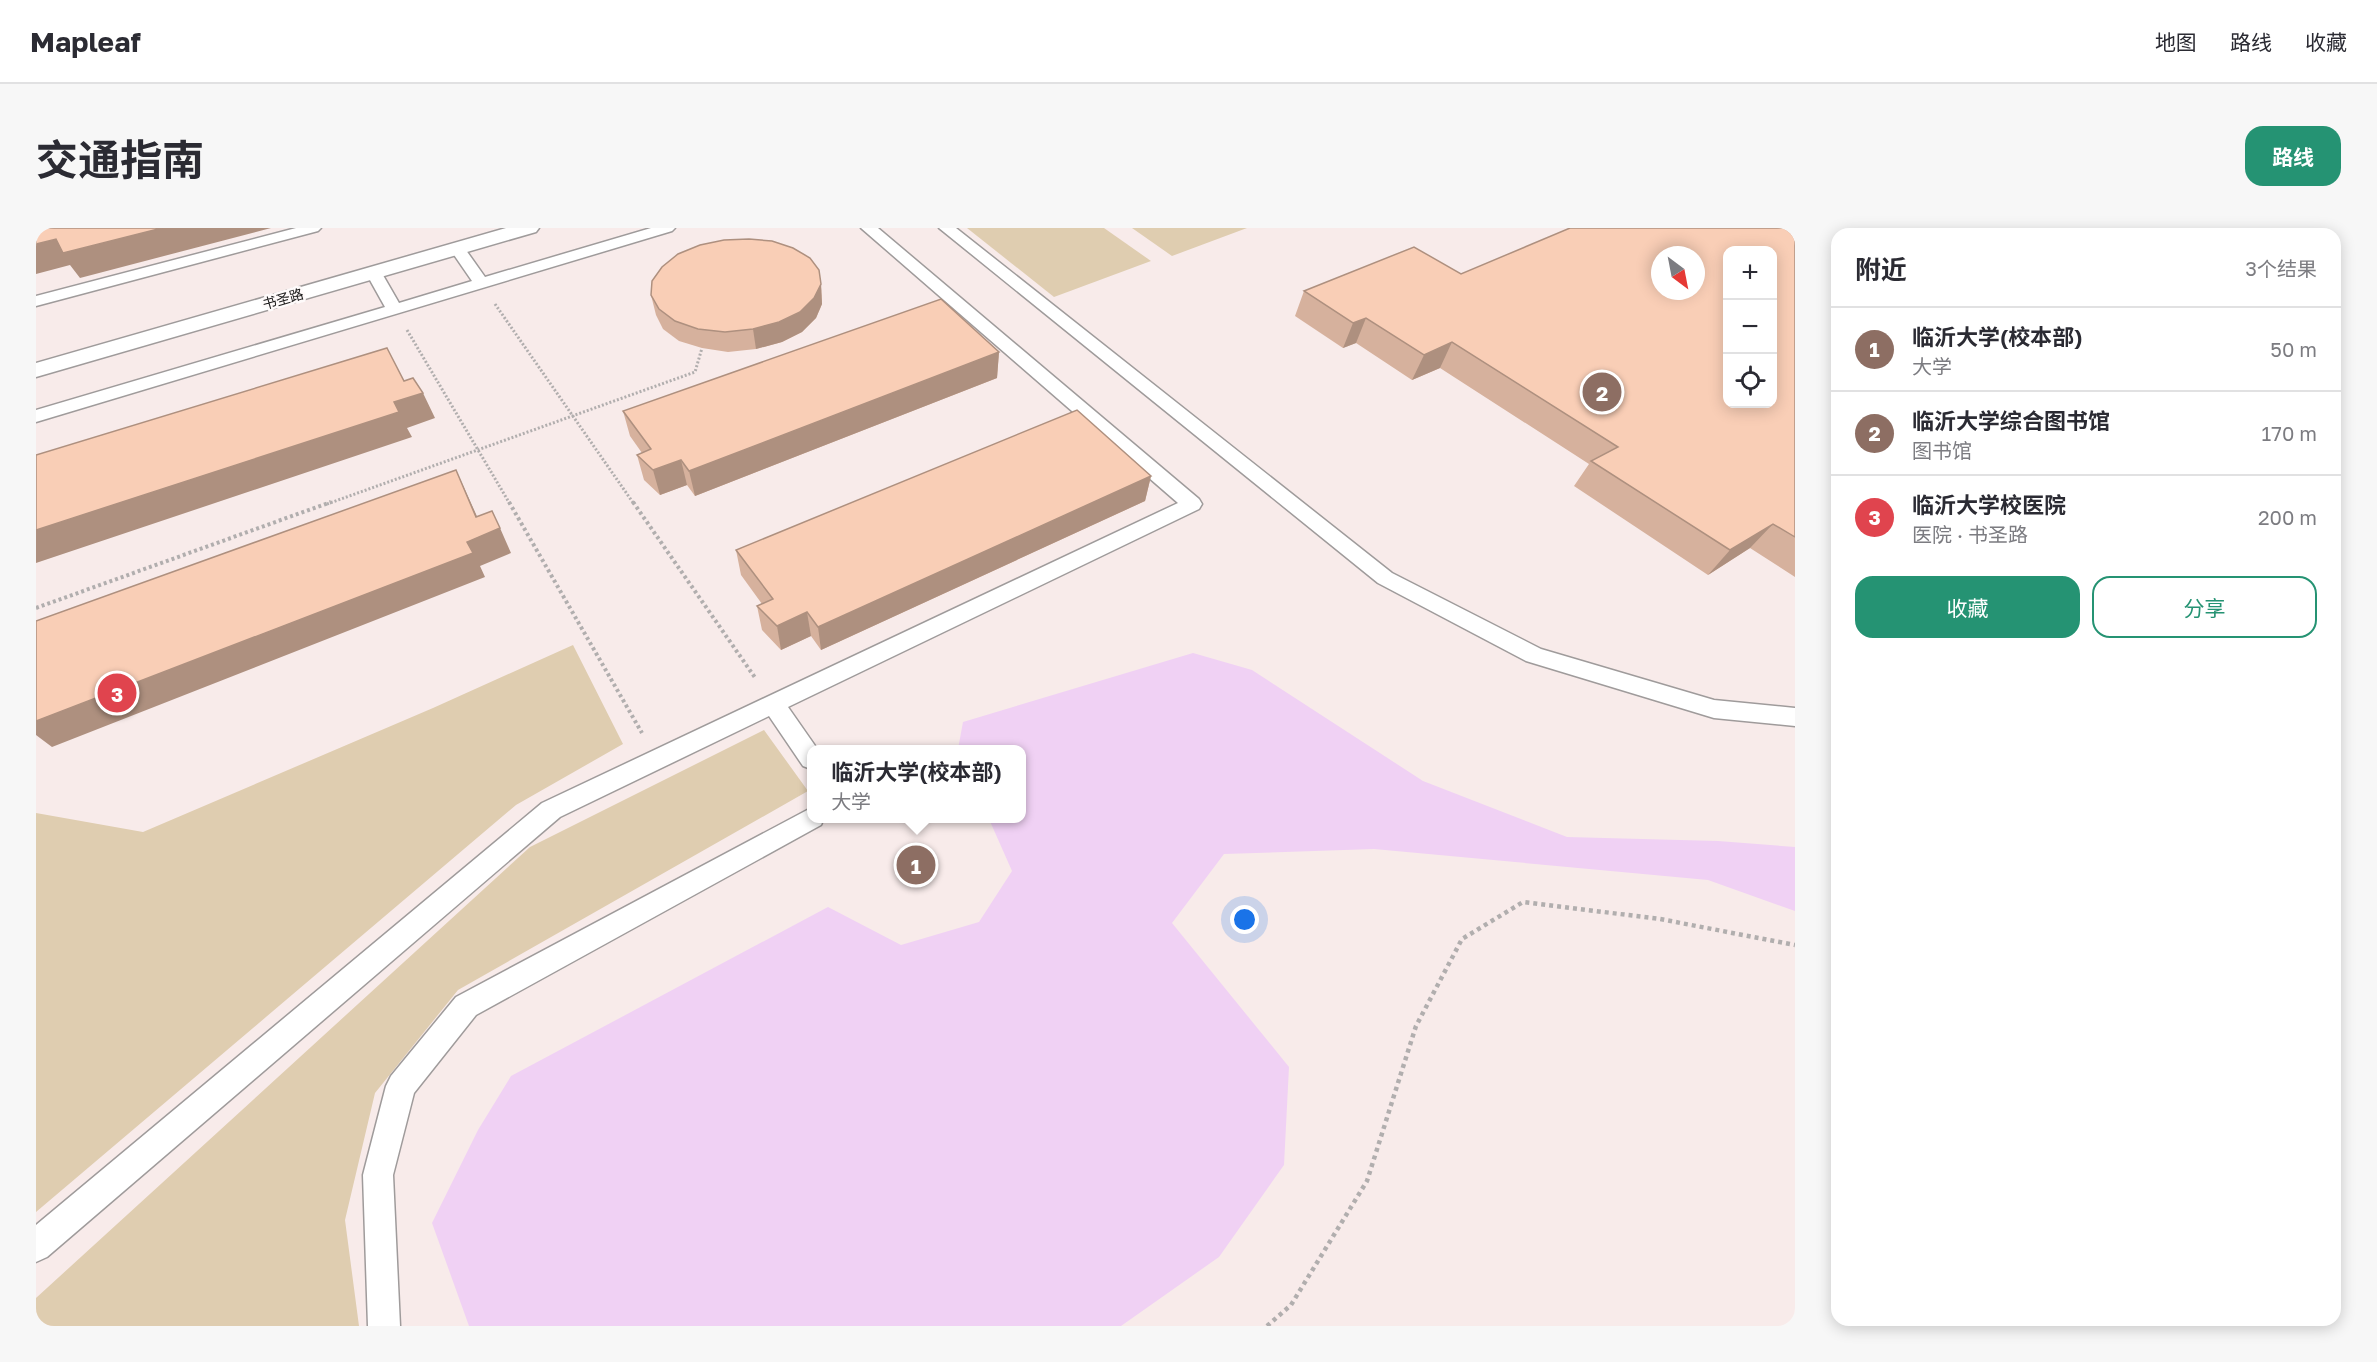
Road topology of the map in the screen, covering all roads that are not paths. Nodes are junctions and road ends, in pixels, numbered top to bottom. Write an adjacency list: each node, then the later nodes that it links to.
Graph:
1 (314, 228): 9 (lane)
2 (529, 228): 6 (street, 书圣路)
3 (667, 228): 8 (lane)
4 (868, 228): 13 (lane)
5 (947, 228): 14 (lane)
6 (458, 249): 7 (street, 书圣路); 8 (lane)
7 (374, 273): 10 (lane); 11 (street, 书圣路)
8 (481, 284): 10 (lane)
9 (36, 301)
10 (394, 309): 12 (lane)
11 (36, 370)
12 (36, 416)
13 (773, 704): 15 (lane); 17 (lane)
14 (1795, 717)
15 (807, 753)
16 (807, 822): 18 (lane)
17 (36, 1246)
18 (384, 1326)

